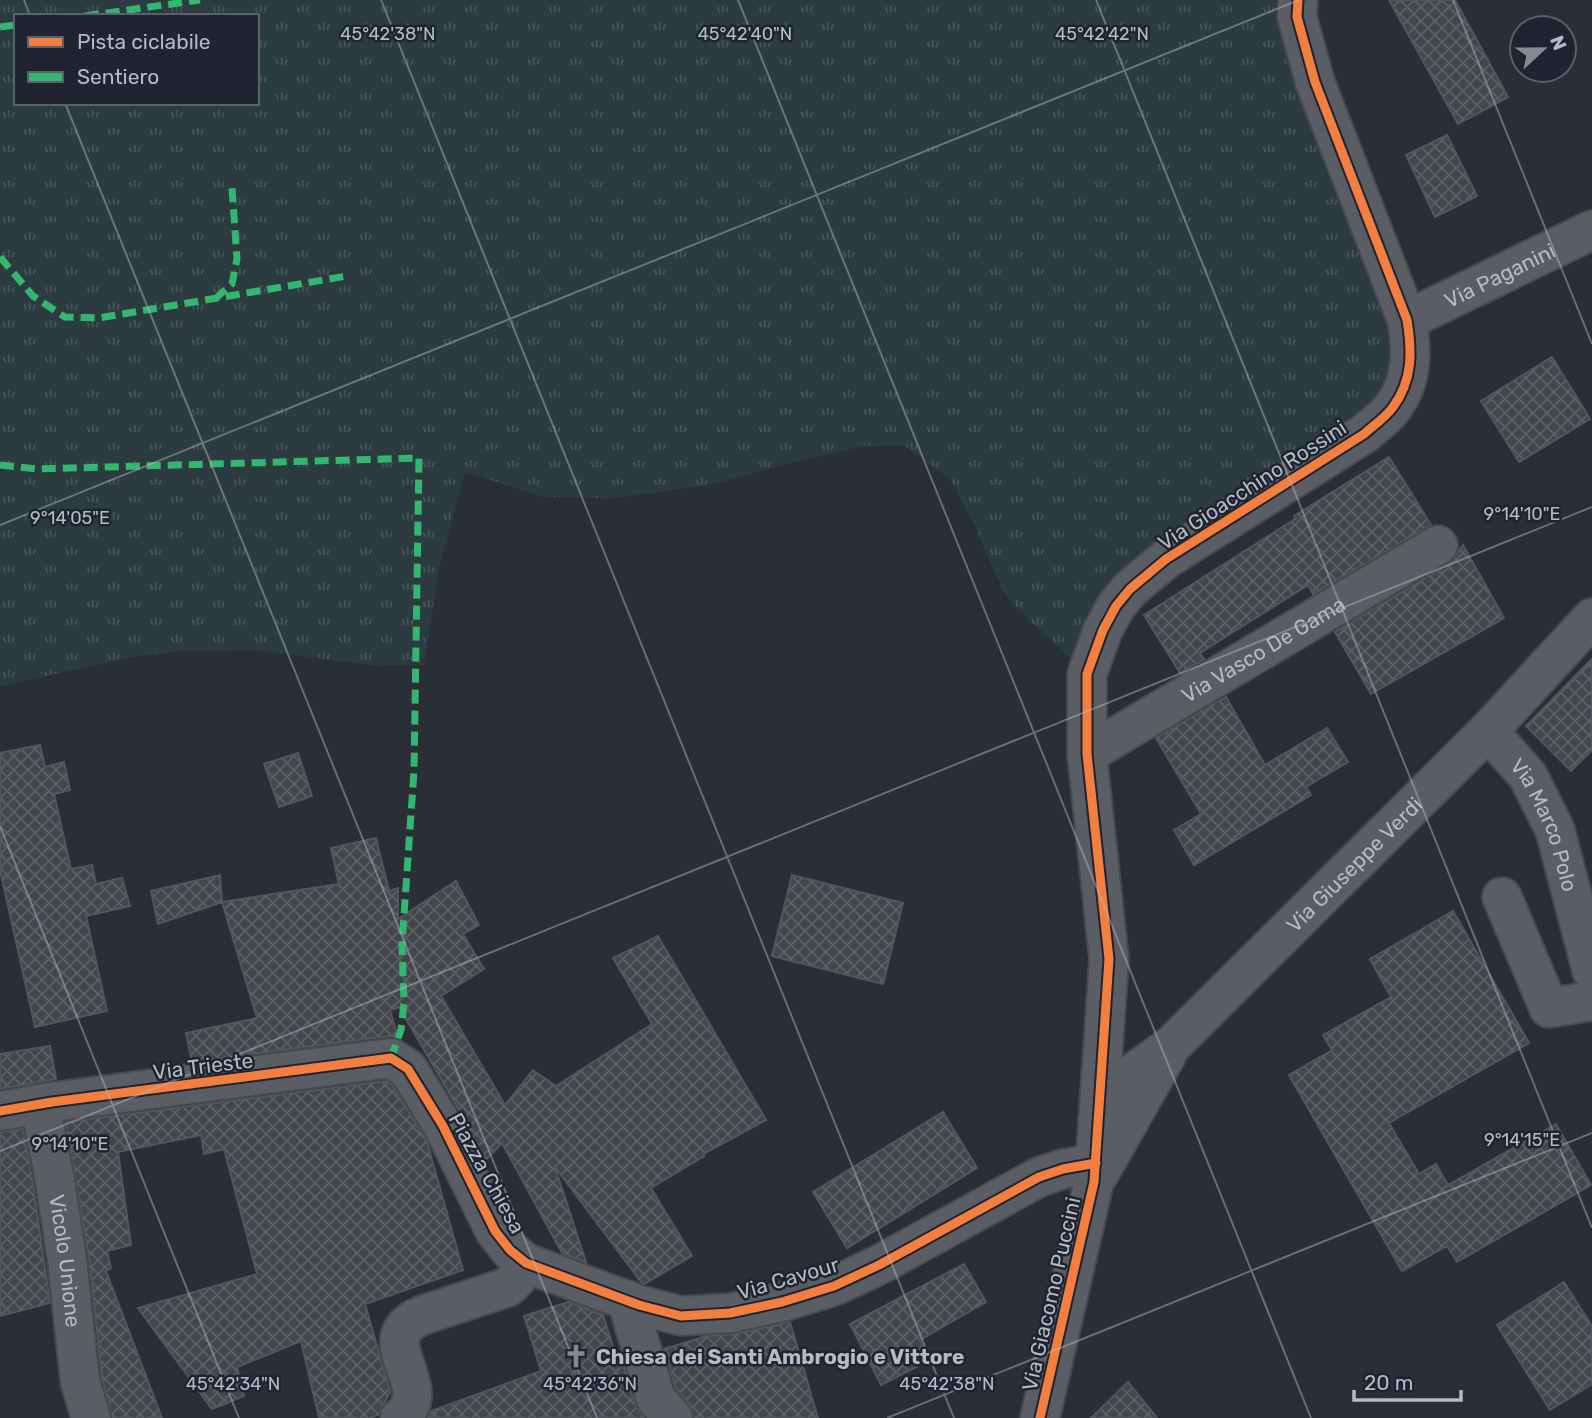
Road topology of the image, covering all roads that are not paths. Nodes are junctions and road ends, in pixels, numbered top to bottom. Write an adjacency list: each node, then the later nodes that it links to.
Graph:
1 (1298, 0): 3 (street, Via Gioacchino Rossini)
2 (1592, 230): 3 (street, Via Paganini)
3 (1407, 320): 7 (street, Via Gioacchino Rossini)
4 (1438, 545): 7 (street, Via Vasco De Gama)
5 (1592, 618): 6 (street, Via Giuseppe Verdi)
6 (1488, 731): 9 (street, Via Marco Polo); 12 (street, Via Giuseppe Verdi)
7 (1087, 754): 14 (street, Via Gioacchino Rossini)
8 (1502, 897): 11 (street)
9 (1583, 897): 10 (street, Via Marco Polo)
10 (1592, 971)
11 (1592, 1002)
12 (1172, 1045): 14 (street, Via Giuseppe Verdi); 17 (street)
13 (408, 1069): 15 (street, Via Trieste); 18 (street, Piazza Chiesa)
14 (1100, 1093): 17 (street, Via Giacomo Puccini)
15 (40, 1104): 16 (street, Via Trieste); 20 (street, Vicolo Unione)
16 (0, 1111)
17 (1095, 1173): 19 (street, Via Cavour); 23 (street, Via Giacomo Puccini)
18 (540, 1268): 19 (street, Via Cavour); 21 (street, Piazza Chiesa)
19 (627, 1300): 22 (street)
20 (91, 1418)
21 (401, 1418)
22 (673, 1418)
23 (1041, 1418)

